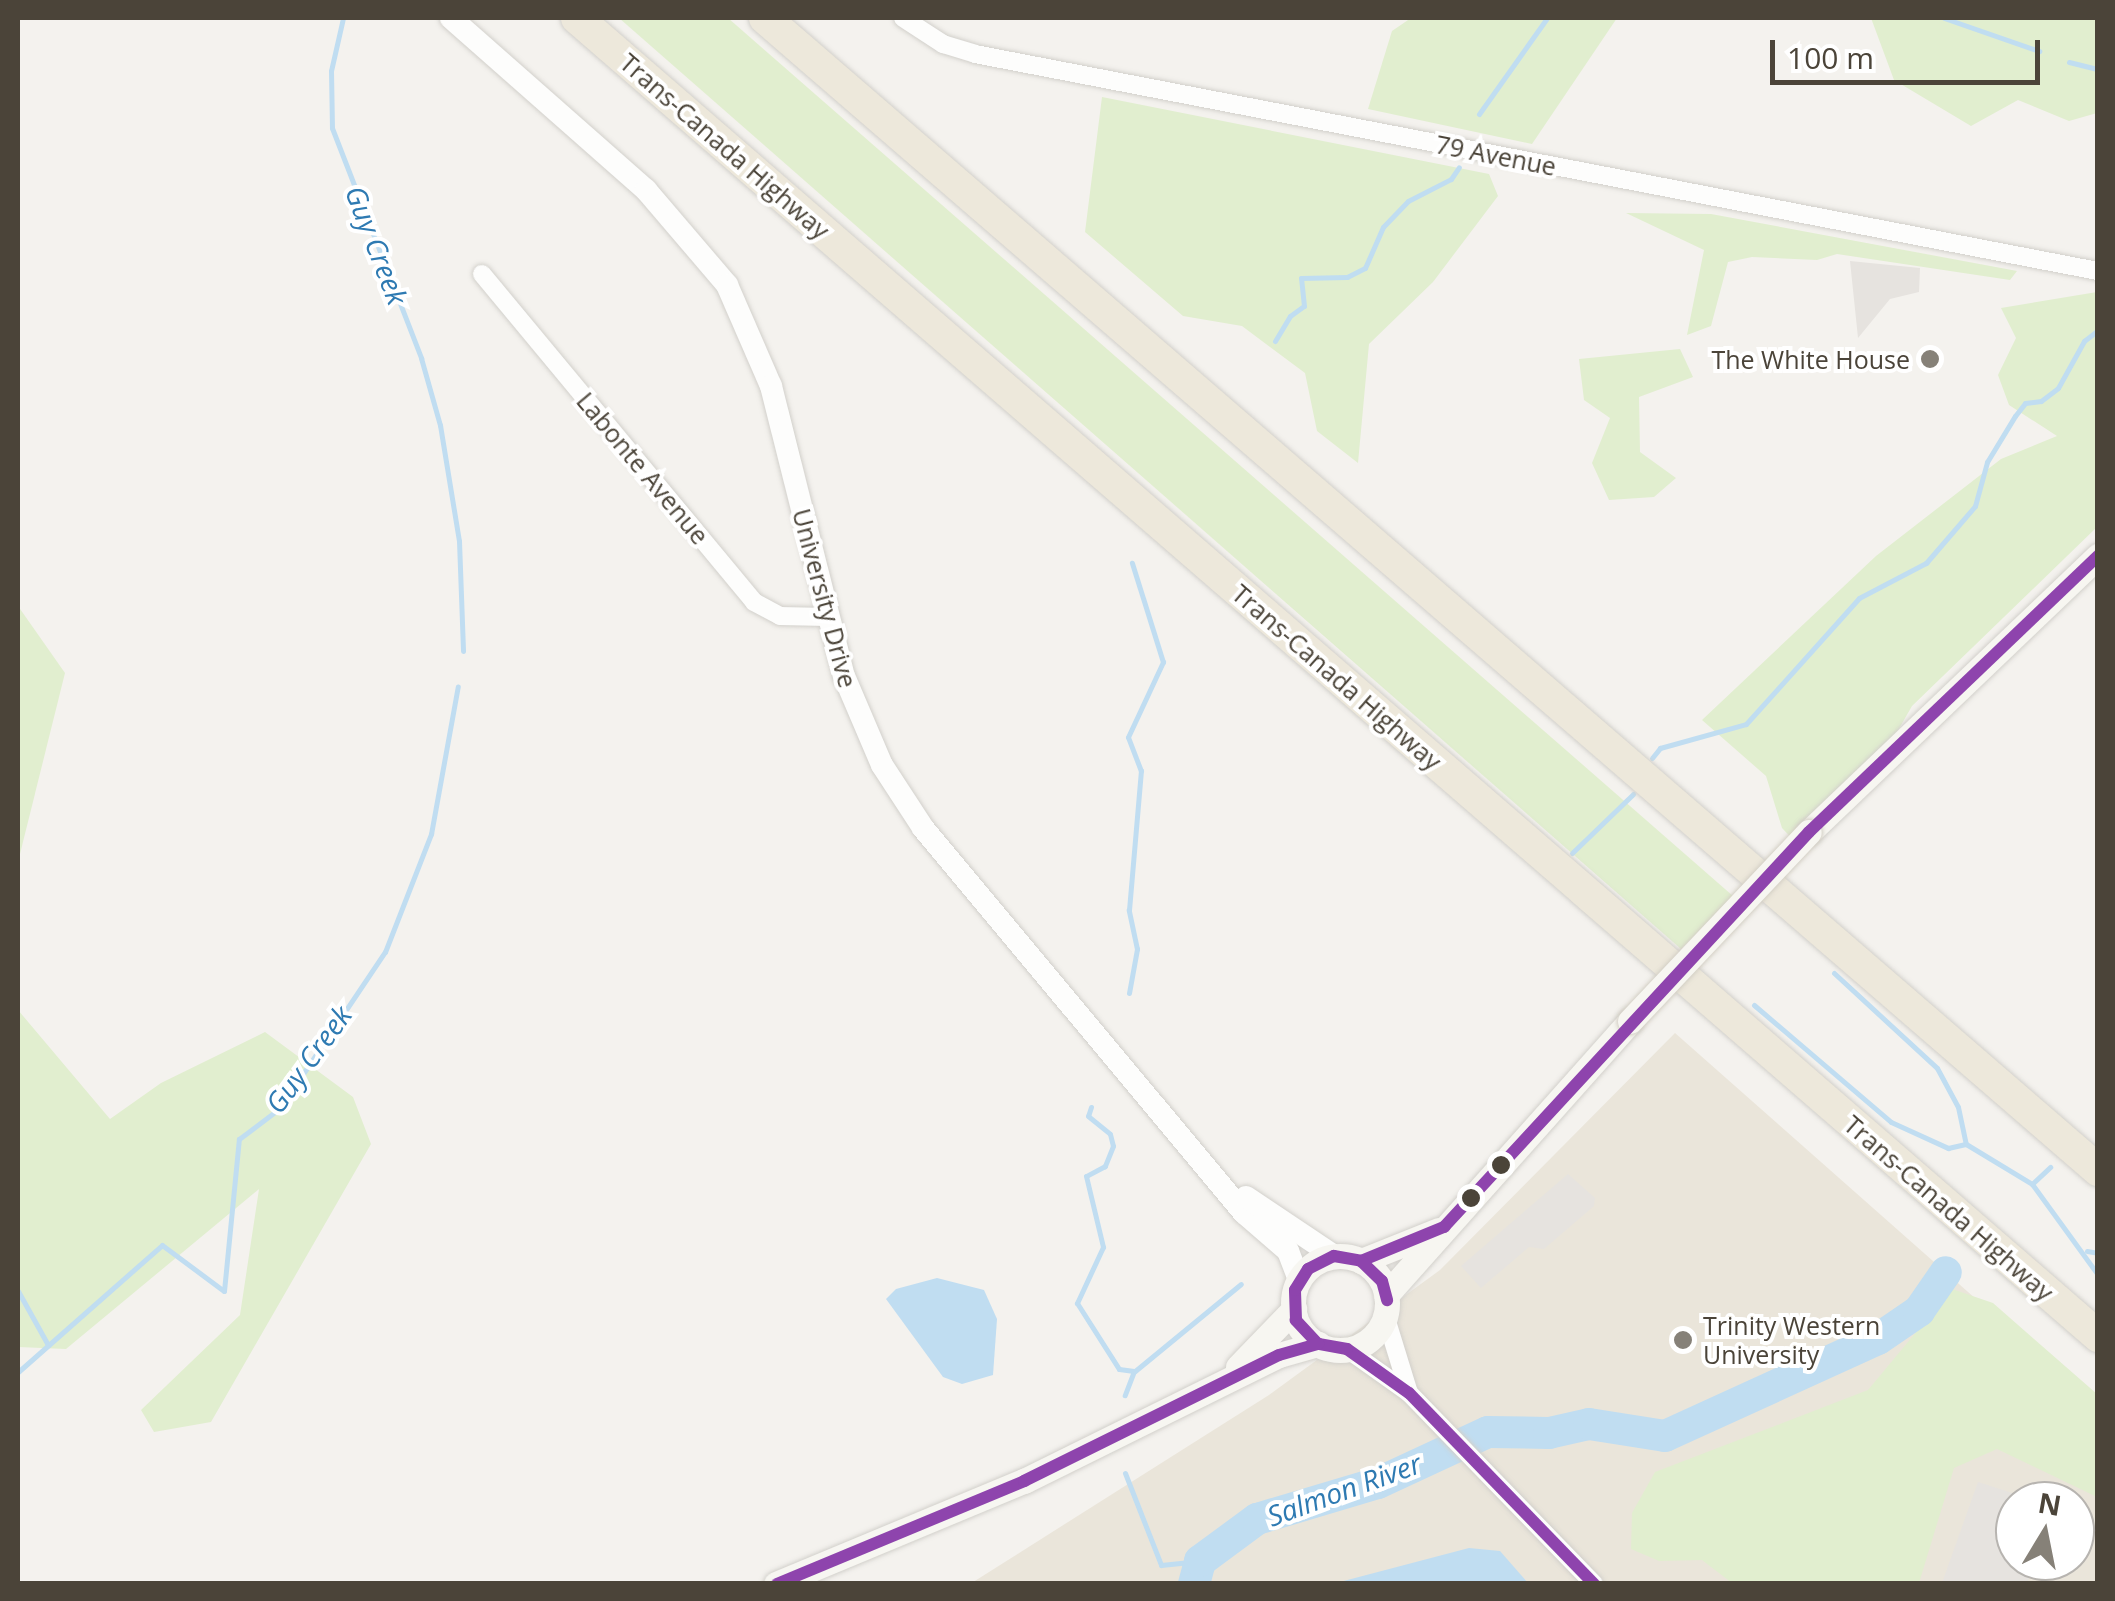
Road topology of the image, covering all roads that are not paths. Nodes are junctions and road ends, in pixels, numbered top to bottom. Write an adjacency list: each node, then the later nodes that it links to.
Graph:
1 (451, 18): 8 (street, University Drive)
2 (577, 18): 17 (highway, Trans-Canada Highway)
3 (765, 18): 9 (highway)
4 (902, 18): 5 (street, 79 Avenue)
5 (2098, 271)
6 (482, 274): 8 (street, Labonte Avenue)
7 (2098, 556): 11 (main road, bridge)
8 (827, 617): 10 (street, University Drive)
9 (2098, 1170)
10 (1222, 1182): 12 (street, University Drive); 14 (street, University Drive)
11 (1444, 1227): 13 (main road); 15 (main road)
12 (1334, 1256): 13 (main road); 14 (main road)
13 (1361, 1261): 15 (main road)
14 (1299, 1280): 16 (main road)
15 (1386, 1305): 19 (main road); 21 (street)
16 (1294, 1309): 18 (main road); 20 (main road)
17 (2098, 1336)
18 (1318, 1344): 19 (main road); 20 (main road)
19 (1347, 1349): 21 (street)
20 (1228, 1378): 23 (main road)
21 (1412, 1396): 22 (street)
22 (1593, 1583): 24 (street)
23 (776, 1584)
24 (1614, 1584)

